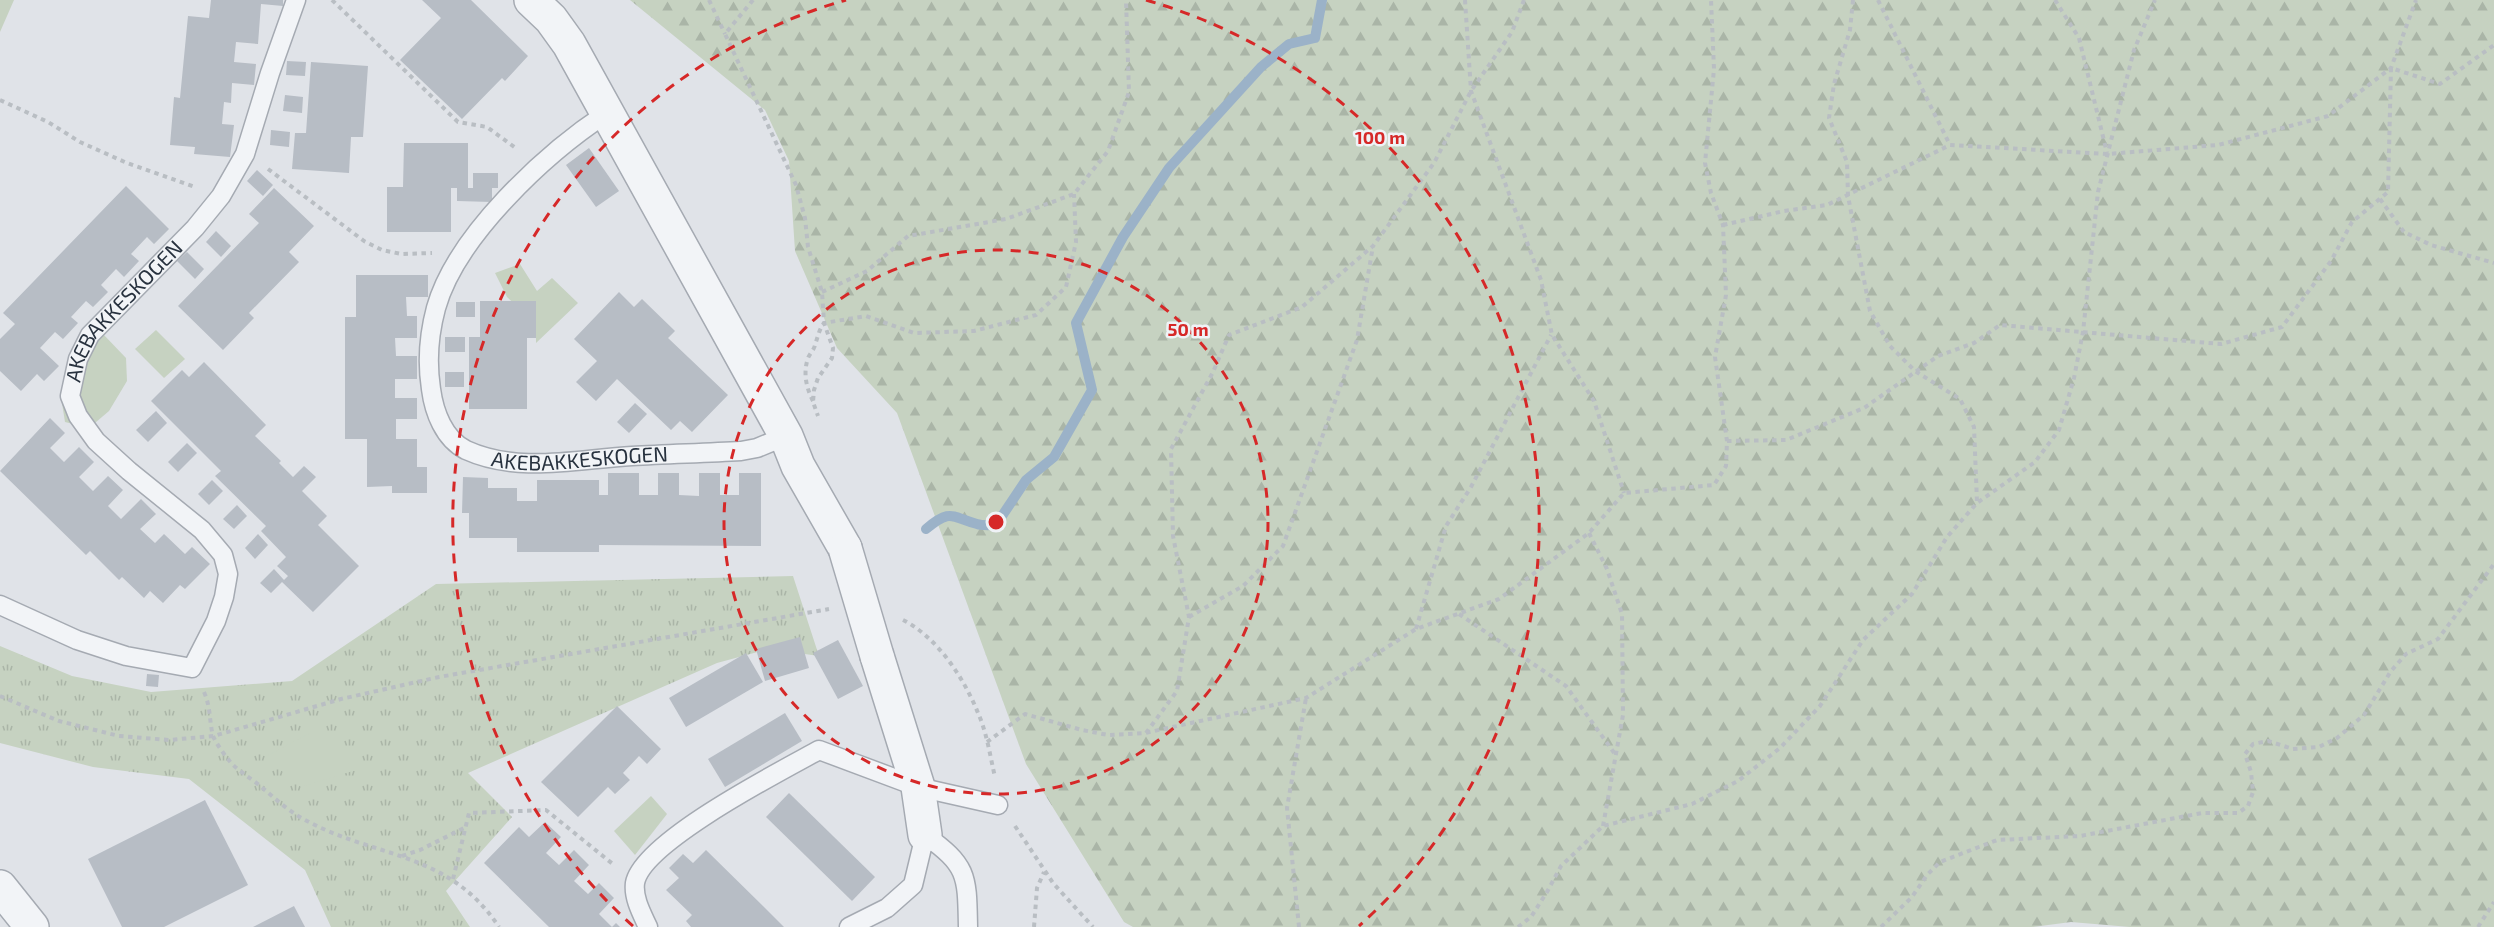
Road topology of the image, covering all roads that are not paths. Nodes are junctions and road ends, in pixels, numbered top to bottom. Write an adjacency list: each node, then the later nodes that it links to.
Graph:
1 (296, 0): 5 (lane, AKEBAKKESKOGEN)
2 (531, 0): 3 (street)
3 (606, 113): 4 (street); 4 (lane, AKEBAKKESKOGEN)
4 (786, 436): 6 (street, bridge)
5 (0, 605)
6 (918, 787): 7 (lane); 8 (street); 11 (lane)
7 (998, 805)
8 (925, 835): 12 (lane); 13 (lane)
9 (0, 887): 10 (street)
10 (32, 927)
11 (648, 927)
12 (849, 927)
13 (968, 927)

